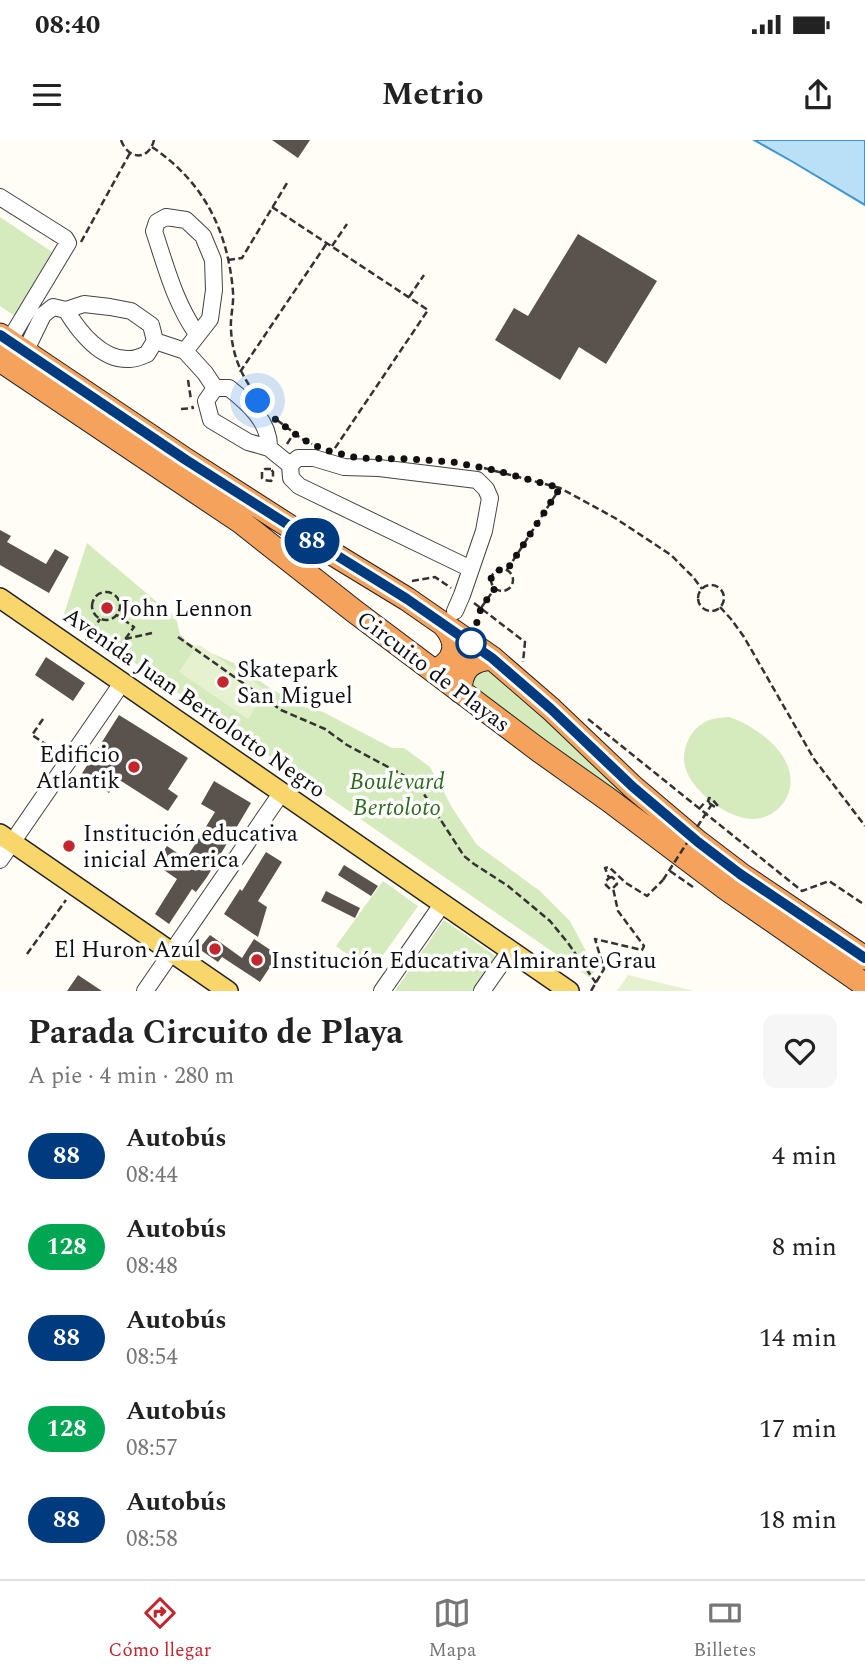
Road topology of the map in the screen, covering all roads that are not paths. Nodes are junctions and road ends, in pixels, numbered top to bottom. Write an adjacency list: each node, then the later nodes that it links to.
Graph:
1 (0, 197): 5 (street)
2 (66, 310): 4 (street); 4 (street); 5 (street)
3 (197, 334): 3 (street); 6 (street)
4 (155, 341): 6 (street)
5 (8, 347): 12 (highway, Circuito de Playas); 14 (highway, Circuito de Playas)
6 (185, 351): 7 (street)
7 (215, 388): 8 (street); 8 (street)
8 (269, 449): 9 (street)
9 (289, 466): 10 (street); 10 (street)
10 (471, 569): 12 (street)
11 (0, 598): 15 (main road, Avenida Juan Bertolotto Negro)
12 (449, 618): 13 (highway, Circuito de Playas); 14 (highway)
13 (492, 658): 16 (highway); 23 (highway, Circuito de Playas)
14 (434, 671): 16 (highway, Circuito de Playas)
15 (122, 683): 17 (main road, Avenida Juan Bertolotto Negro); 18 (street)
16 (460, 691): 24 (highway, Circuito de Playas)
17 (282, 792): 20 (main road, Avenida Juan Bertolotto Negro); 22 (street)
18 (6, 838): 19 (street); 22 (main road)
19 (0, 860)
20 (443, 903): 21 (main road, Avenida Juan Bertolotto Negro); 27 (street)
21 (510, 951): 28 (street); 29 (main road, Avenida Juan Bertolotto Negro)
22 (172, 953): 25 (street); 26 (main road)
23 (865, 958)
24 (865, 985)
25 (145, 991)
26 (228, 991)
27 (382, 991)
28 (482, 991)
29 (569, 991)

